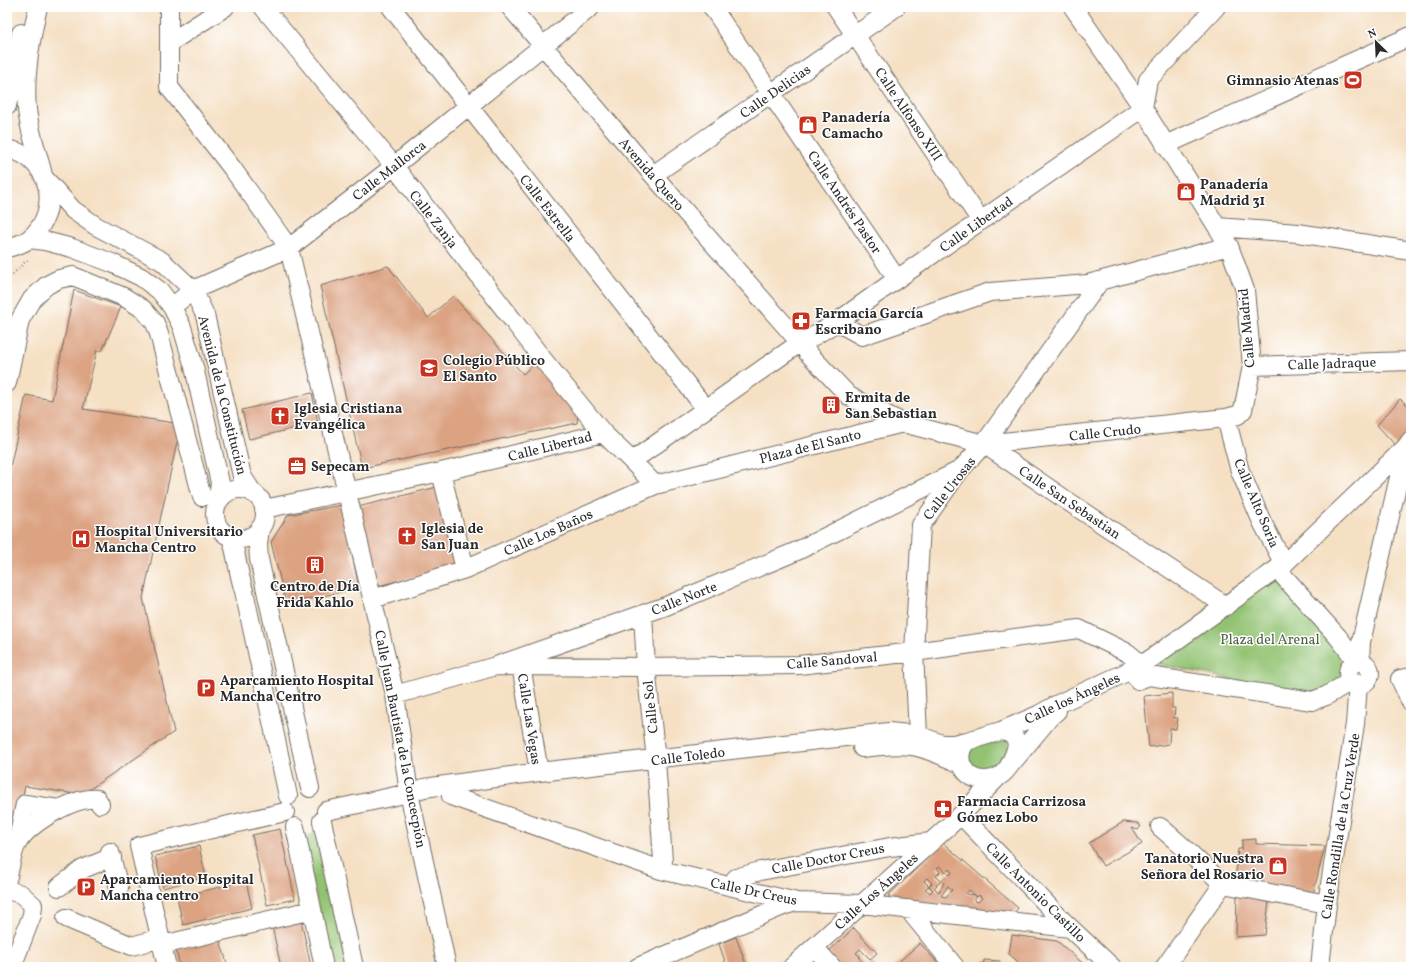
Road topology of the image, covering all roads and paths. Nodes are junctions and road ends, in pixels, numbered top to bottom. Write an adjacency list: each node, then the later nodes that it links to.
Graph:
1 (26, 7): 19 (street)
2 (38, 7): 26 (street)
3 (169, 7): 16 (street, Calle Juan Bautista de la Concecpión)
4 (225, 7): 16 (street)
5 (263, 7): 24 (street, Calle Zanja)
6 (391, 7): 20 (street, Calle Estrella)
7 (510, 7): 17 (street, Avenida Quero)
8 (591, 7): 17 (street, Calle Mallorca)
9 (712, 7): 18 (street, Calle Andrés Pastor)
10 (836, 7): 14 (street, Calle Alfonso XIII)
11 (896, 7): 14 (street, Calle Delicias)
12 (1073, 7): 21 (street, Calle Madrid)
13 (1214, 8): 21 (street)
14 (855, 34): 18 (street, Calle Delicias); 27 (street, Calle Alfonso XIII)
15 (1411, 36): 22 (street)
16 (169, 43): 31 (street, Calle Juan Bautista de la Concecpión)
17 (543, 47): 20 (street, Calle Mallorca); 25 (street, Avenida Quero)
18 (771, 94): 25 (street, Calle Delicias); 34 (street, Calle Andrés Pastor)
19 (7, 106)
20 (468, 106): 24 (street, Calle Mallorca); 44 (street, Calle Estrella)
21 (1143, 108): 22 (street, Calle Madrid); 27 (street, Calle Libertad)
22 (1165, 145): 28 (street, Calle Madrid)
23 (7, 149): 26 (street, Avenida de la Constitución)
24 (394, 166): 31 (street, Calle Mallorca); 47 (street, Calle Zanja)
25 (653, 175): 40 (street, Avenida Quero)
26 (45, 177): 30 (street); 37 (street, Avenida de la Constitución)
27 (981, 221): 34 (street, Calle Libertad)
28 (1217, 227): 29 (street, Calle Madrid); 32 (street)
29 (1229, 246): 35 (street); 42 (street, Calle Madrid)
30 (22, 247): 33 (street); 36 (path); 38 (street, Avenida de la Constitución)
31 (289, 248): 37 (street, Calle Mallorca); 54 (street, Calle Juan Bautista de la Concecpión)
32 (1411, 251)
33 (7, 260)
34 (897, 279): 39 (street, Calle Libertad)
35 (1100, 281): 39 (street); 48 (street, Calle Urosas)
36 (7, 289)
37 (193, 290): 38 (street, Calle Mallorca); 55 (street, Avenida de la Constitución)
38 (172, 307): 57 (street, Avenida de la Constitución)
39 (837, 322): 40 (street, Calle Libertad)
40 (801, 344): 44 (street, Calle Libertad); 46 (street)
41 (1411, 361): 42 (street, Calle Jadraque)
42 (1252, 366): 45 (street, Calle Madrid)
43 (7, 384): 57 (street)
44 (706, 408): 50 (street, Calle Libertad)
45 (1226, 418): 48 (street, Calle Crudo); 62 (street, Calle Alto Soria)
46 (903, 423): 48 (street, Calle San Sebastian); 53 (street, Plaza de El Santo)
47 (603, 433): 50 (street, Calle Libertad); 52 (street, Calle Libertad)
48 (984, 444): 51 (street, Calle Urosas); 65 (street, Calle San Sebastian)
49 (1409, 444): 62 (street); 68 (street, Calle Rondilla de la Cruz Verde)
50 (632, 461): 53 (street)
51 (960, 470): 56 (street, Calle Norte); 59 (street, Calle Urosas)
52 (441, 472): 54 (street, Calle Libertad); 63 (street)
53 (655, 485): 63 (street, Calle Los Baños)
54 (346, 491): 58 (street, Calle Libertad); 64 (street, Calle Juan Bautista de la Concecpión)
55 (254, 493): 57 (street); 58 (street)
56 (909, 496): 59 (street); 66 (street, Calle Norte)
57 (209, 501): 61 (street)
58 (264, 508): 60 (street)
59 (921, 525): 69 (street, Calle Urosas)
60 (260, 528): 61 (street); 85 (street)
61 (231, 537): 89 (street)
62 (1280, 566): 65 (street); 67 (street)
63 (465, 568): 64 (street, Calle Los Baños)
64 (373, 599): 76 (street, Calle Juan Bautista de la Concecpión)
65 (1226, 606): 73 (street)
66 (643, 614): 71 (street, Calle Norte); 72 (street, Calle Sol)
67 (1338, 637): 68 (street); 74 (street)
68 (1362, 642): 74 (street, Calle Rondilla de la Cruz Verde)
69 (914, 652): 72 (street, Calle Sandoval); 73 (street, Calle Sandoval); 79 (street, Calle Urosas)
70 (522, 665): 71 (street, Calle Sandoval); 72 (street, Calle Sandoval); 83 (street, Calle Las Vegas)
71 (496, 666): 76 (street, Calle Norte)
72 (646, 667): 81 (street, Calle Sol)
73 (1146, 671): 74 (street); 78 (street, Calle los Ángeles); 84 (street, Calle Los Ángeles)
74 (1360, 673): 75 (street); 104 (street, Calle Rondilla de la Cruz Verde)
75 (1406, 678): 77 (street)
76 (395, 695): 86 (street, Calle Juan Bautista de la Concecpión)
77 (1411, 702)
78 (1000, 731): 80 (street); 84 (street)
79 (918, 735): 80 (street, Calle Toledo); 81 (street, Calle Toledo)
80 (967, 741): 82 (street)
81 (656, 766): 82 (street, Calle Toledo); 83 (street, Calle Toledo); 87 (street, Calle Toledo); 95 (street, Calle Sol)
82 (964, 769): 84 (street); 90 (street, Calle Los Ángeles)
83 (539, 772): 86 (street, Calle Toledo)
84 (1003, 773): 90 (street, Calle Los Ángeles)
85 (310, 788): 89 (street); 91 (street)
86 (409, 793): 87 (street, Calle Toledo); 91 (street, Calle Toledo); 115 (street, Calle Juan Bautista de la Concecpión)
87 (451, 796): 95 (street, Calle Dr Creus)
88 (100, 804): 96 (street)
89 (286, 804): 92 (street); 109 (street)
90 (960, 815): 94 (street, Calle Los Ángeles); 108 (street, Calle Antonio Castillo)
91 (324, 816): 92 (street); 114 (street)
92 (295, 827): 106 (street)
93 (1160, 827): 97 (street)
94 (931, 842): 98 (street, Calle Doctor Creus); 103 (street, Calle Los Ángeles)
95 (661, 870): 98 (street, Calle Dr Creus)
96 (7, 880)
97 (1223, 884): 104 (street); 121 (street)
98 (730, 886): 102 (street, Calle Dr Creus)
99 (59, 887): 100 (street)
100 (119, 888)
101 (7, 890): 111 (street)
102 (797, 902): 103 (street, Calle Dr Creus); 116 (street)
103 (861, 904): 105 (street, Calle Dr Creus); 110 (street, Calle Los Ángeles)
104 (1327, 904): 122 (street, Calle Rondilla de la Cruz Verde)
105 (908, 909): 108 (street, Calle Dr Creus); 119 (street)
106 (312, 910): 109 (street); 113 (street)
107 (66, 918): 109 (street)
108 (1070, 928): 120 (street, Calle Antonio Castillo)
109 (161, 941): 112 (street)
110 (814, 947): 117 (street, Calle Los Ángeles); 118 (street)
111 (12, 967)
112 (166, 967)
113 (324, 967)
114 (354, 967)
115 (447, 967)
116 (638, 967)
117 (792, 967)
118 (832, 967)
119 (955, 967)
120 (1112, 967)
121 (1165, 967)
122 (1320, 967)

